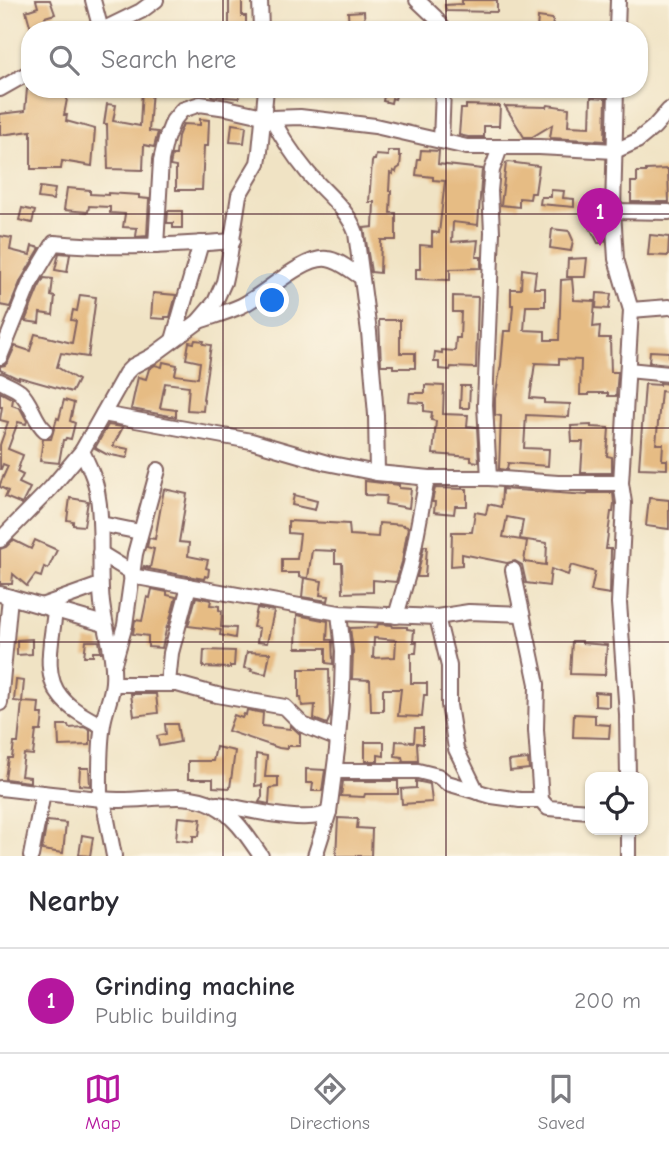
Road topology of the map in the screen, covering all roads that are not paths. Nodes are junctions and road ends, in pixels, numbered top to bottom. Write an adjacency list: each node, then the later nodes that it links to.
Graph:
1 (93, 0): 6 (street)
2 (156, 0): 7 (street)
3 (260, 0): 8 (street)
4 (417, 0): 9 (street)
5 (620, 1): 10 (street)
6 (99, 21)
7 (120, 21)
8 (261, 21)
9 (438, 21)
10 (618, 21)
11 (21, 77): 12 (street)
12 (0, 89)
13 (266, 98): 17 (street)
14 (443, 98): 18 (street)
15 (616, 98): 20 (street)
16 (668, 111): 20 (street)
17 (267, 117): 18 (street); 23 (street); 25 (street); 26 (street)
18 (441, 141): 19 (street)
19 (500, 148): 20 (street); 41 (street)
20 (615, 151): 21 (street)
21 (612, 211): 22 (street); 28 (street)
22 (669, 212)
23 (233, 241): 24 (street); 29 (street)
24 (201, 243): 25 (street); 30 (street)
25 (156, 246): 31 (street)
26 (361, 277): 29 (street); 39 (street)
27 (669, 307): 28 (street)
28 (631, 310): 32 (street)
29 (198, 322): 30 (street)
30 (173, 340): 35 (street)
31 (0, 357)
32 (628, 370): 33 (street); 42 (street)
33 (669, 374)
34 (0, 381): 36 (street)
35 (103, 414): 37 (street); 39 (street)
36 (45, 430)
37 (82, 451): 43 (street); 44 (street)
38 (158, 470): 45 (street)
39 (377, 473): 40 (street)
40 (430, 478): 41 (street); 56 (street)
41 (489, 478): 42 (street)
42 (621, 482): 67 (street)
43 (7, 523): 46 (street)
44 (101, 524): 45 (street); 47 (street)
45 (141, 532): 49 (street)
46 (0, 540)
47 (100, 553): 49 (street); 50 (street)
48 (513, 570): 55 (street)
49 (131, 574): 51 (street); 59 (street)
50 (100, 585): 53 (street); 58 (street)
51 (189, 586): 54 (street); 61 (street)
52 (5, 595): 53 (street); 60 (street)
53 (48, 608): 58 (street); 64 (street)
54 (339, 612): 56 (street); 65 (street)
55 (522, 614): 57 (street); 72 (street)
56 (396, 616): 57 (street)
57 (437, 617): 69 (street)
58 (104, 624): 59 (street)
59 (113, 667): 62 (street)
60 (1, 679): 63 (street)
61 (168, 683): 62 (street); 65 (street)
62 (113, 684): 64 (street)
63 (0, 703)
64 (102, 726): 71 (street)
65 (338, 739): 66 (street)
66 (335, 771): 69 (street); 75 (street)
67 (628, 772)
68 (0, 789): 70 (street)
69 (477, 792): 72 (street)
70 (43, 793): 71 (street); 77 (street)
71 (102, 799): 73 (street); 78 (street)
72 (541, 800): 74 (street)
73 (212, 803): 75 (street); 79 (street)
74 (585, 811)
75 (329, 812): 80 (street)
76 (628, 835): 81 (street)
77 (32, 856)
78 (114, 856)
79 (261, 856)
80 (315, 856)
81 (628, 856)

